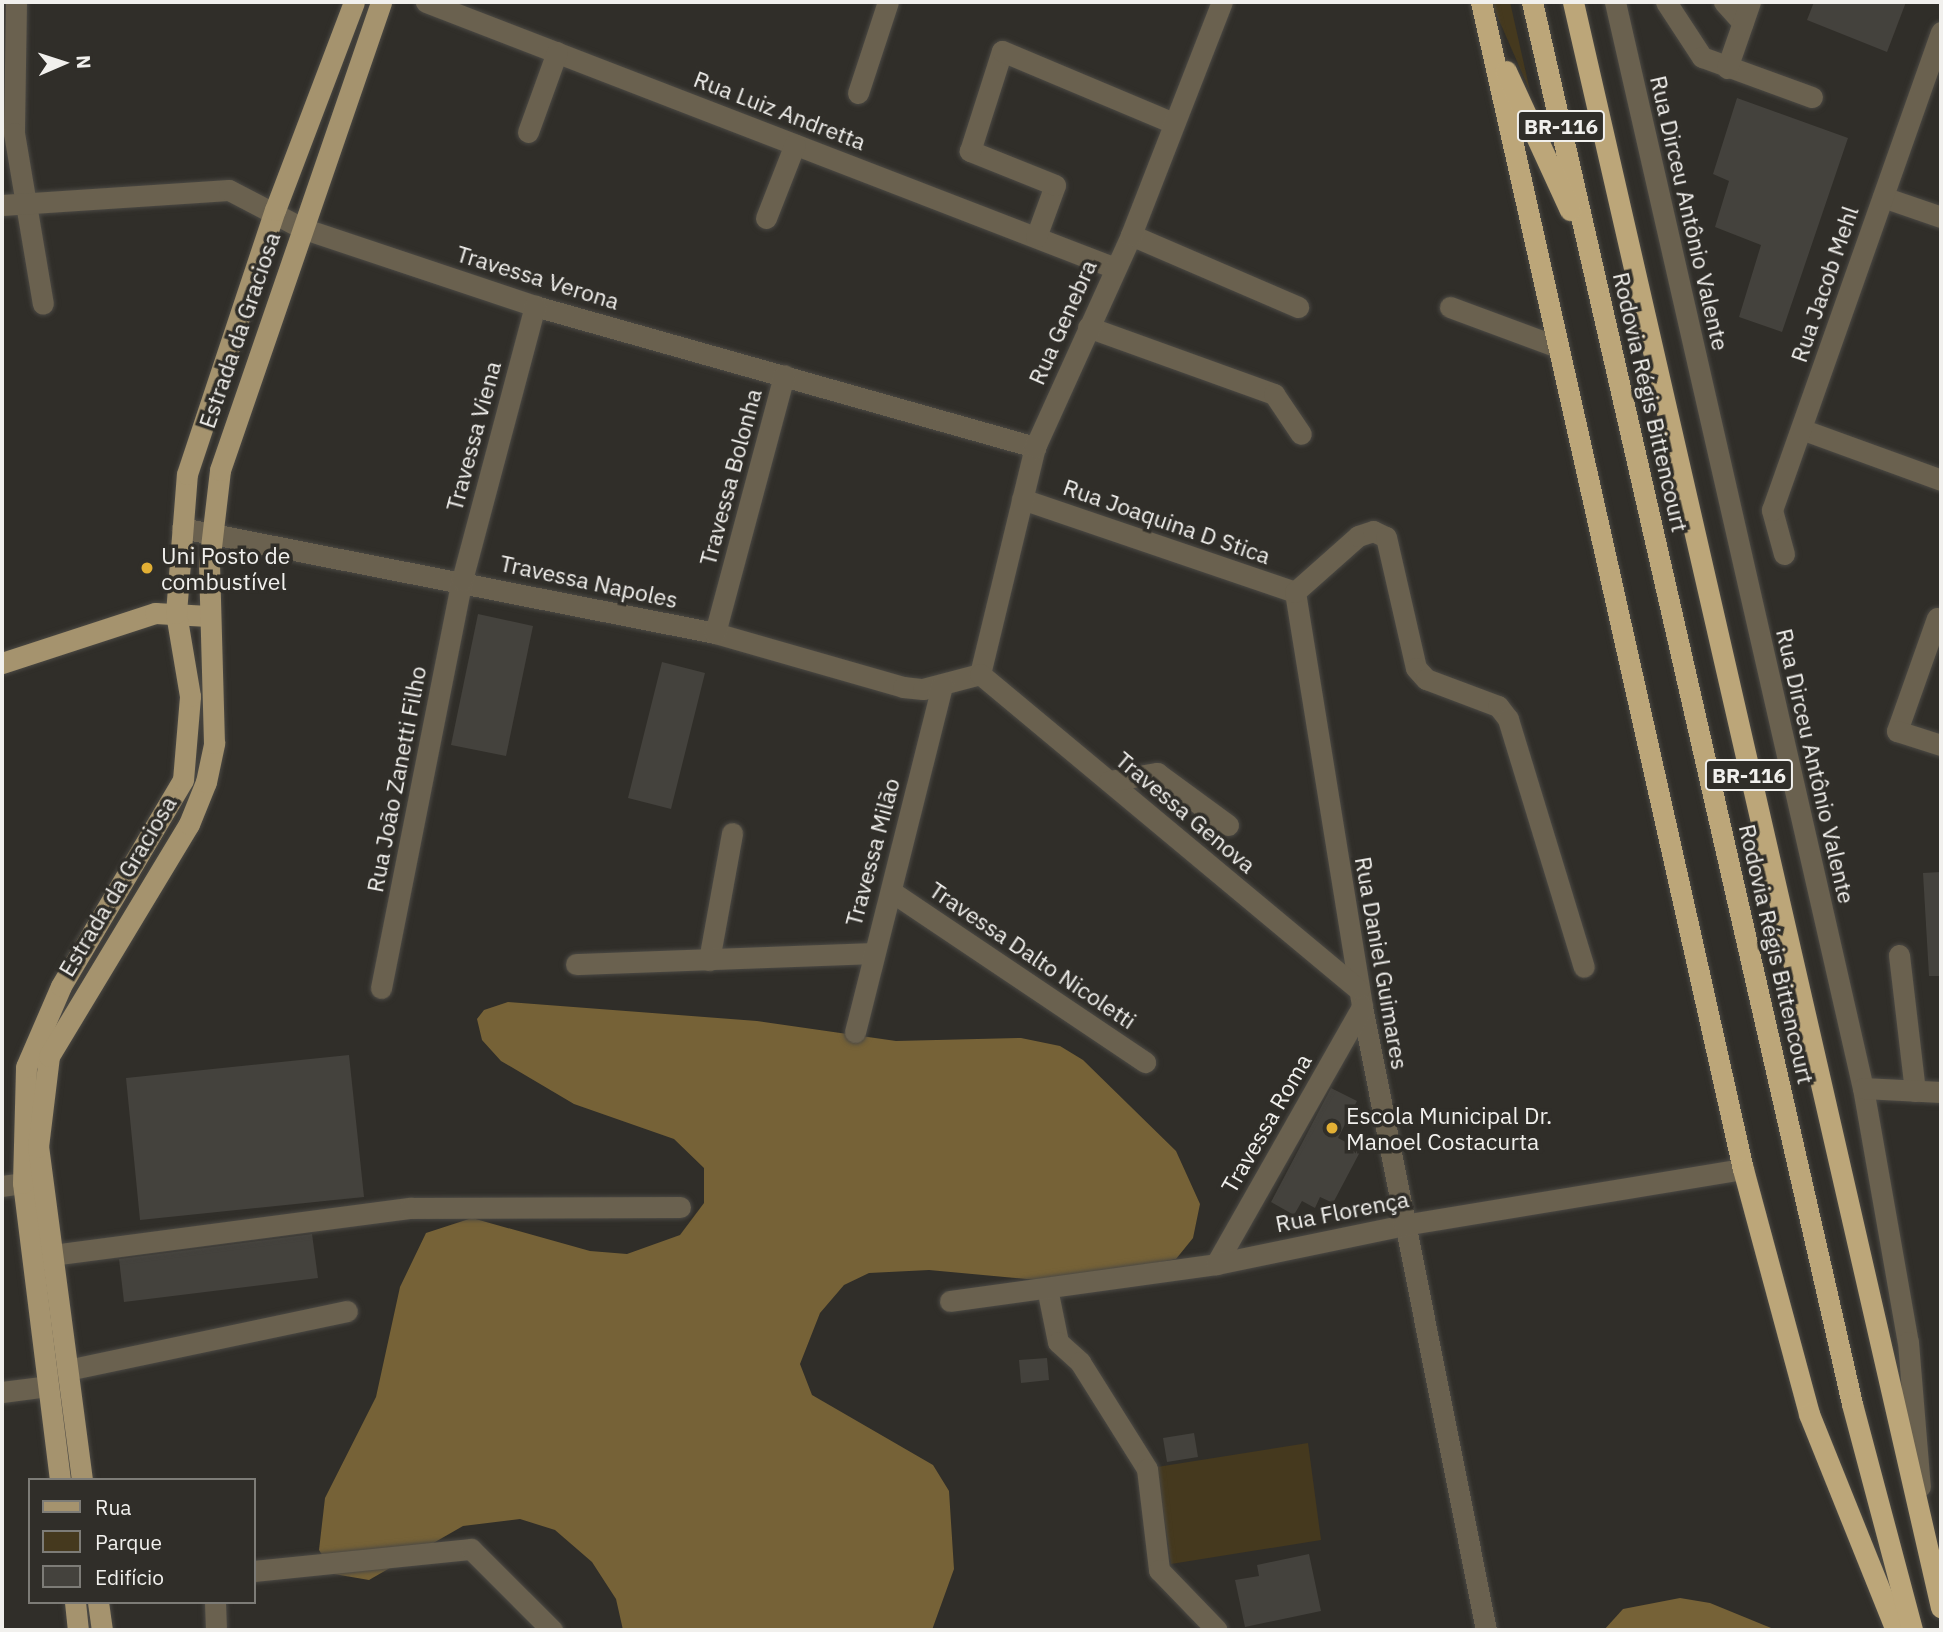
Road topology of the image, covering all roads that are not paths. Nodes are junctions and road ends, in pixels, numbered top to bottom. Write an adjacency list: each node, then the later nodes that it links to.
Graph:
1 (16, 2): 23 (street)
2 (354, 2): 28 (main road, Estrada da Graciosa)
3 (381, 2): 31 (main road, Estrada da Graciosa)
4 (426, 2): 17 (street, Rua Luiz Andretta)
5 (888, 2): 19 (street)
6 (1222, 2): 21 (street, Rua Genebra)
7 (1481, 2): 16 (highway)
8 (1532, 2): 34 (highway, Rodovia Régis Bittencourt / BR-116)
9 (1573, 2): 91 (highway, Rodovia Régis Bittencourt / BR-116)
10 (1615, 2): 74 (street, Rua Dirceu Antônio Valente)
11 (1666, 2): 18 (street)
12 (1724, 2): 14 (street)
13 (1750, 2): 14 (street)
14 (1743, 23): 18 (street)
15 (1941, 32): 25 (street, Rua Jacob Mehl)
16 (1488, 34): 34 (highway); 41 (highway)
17 (557, 52): 22 (street); 24 (street, Rua Luiz Andretta)
18 (1727, 68): 20 (street)
19 (858, 93)
20 (1812, 97)
21 (1173, 124): 32 (street, Rua Genebra); 33 (street)
22 (528, 132)
23 (8, 135): 27 (street)
24 (795, 144): 30 (street); 33 (street, Rua Luiz Andretta)
25 (1883, 197): 29 (street); 43 (street, Rua Jacob Mehl)
26 (2, 205): 27 (street, Travessa Verona)
27 (29, 206): 28 (street, Travessa Verona); 36 (street)
28 (275, 210): 31 (street, Travessa Verona); 48 (main road, Estrada da Graciosa)
29 (1941, 217)
30 (766, 218)
31 (302, 229): 37 (street, Travessa Verona); 49 (main road, Estrada da Graciosa)
32 (1131, 235): 35 (street, Rua Genebra); 38 (street)
33 (1036, 237): 35 (street, Rua Luiz Andretta)
34 (1589, 250): 104 (highway, Rodovia Régis Bittencourt / BR-116)
35 (1115, 268): 40 (street, Rua Genebra)
36 (43, 304)
37 (535, 306): 42 (street, Travessa Verona); 51 (street, Travessa Viena)
38 (1298, 307)
39 (1450, 307): 41 (street)
40 (1088, 327): 44 (street); 45 (street, Rua Genebra)
41 (1558, 347): 77 (highway)
42 (784, 376): 45 (street, Travessa Verona); 56 (street, Travessa Bolonha)
43 (1801, 429): 46 (street); 50 (street, Rua Jacob Mehl)
44 (1301, 434)
45 (1035, 447): 47 (street, Rua Genebra)
46 (1941, 480)
47 (1022, 499): 52 (street, Rua Joaquina D Stica); 58 (street, Rua Genebra)
48 (182, 528): 49 (street, Travessa Napoles); 53 (main road, Estrada da Graciosa)
49 (211, 532): 51 (street, Travessa Napoles); 54 (main road, Estrada da Graciosa)
50 (1784, 554)
51 (462, 580): 56 (street, Travessa Napoles); 70 (street, Rua João Zanetti Filho)
52 (1294, 592): 69 (street); 71 (street, Rua Daniel Guimares)
53 (176, 613): 54 (main road); 57 (main road); 78 (main road, Estrada da Graciosa)
54 (208, 616): 81 (main road, Estrada da Graciosa)
55 (1937, 618): 60 (street)
56 (715, 633): 59 (street, Travessa Napoles)
57 (2, 663)
58 (980, 674): 59 (street, Travessa Napoles); 61 (street, Travessa Genova)
59 (942, 685): 64 (street, Travessa Milão)
60 (1941, 745)
61 (1109, 781): 62 (street); 71 (street, Travessa Genova)
62 (1228, 825)
63 (732, 833): 67 (street)
64 (892, 892): 65 (street, Travessa Milão); 73 (street, Travessa Dalto Nicoletti)
65 (871, 953): 67 (street); 72 (street, Travessa Milão)
66 (1899, 955): 75 (street)
67 (709, 960): 68 (street)
68 (576, 964)
69 (1584, 967)
70 (381, 988)
71 (1360, 999): 80 (street, Rua Daniel Guimares); 82 (street, Travessa Roma)
72 (855, 1032)
73 (1145, 1062)
74 (1863, 1088): 75 (street); 91 (street, Rua Dirceu Antônio Valente)
75 (1915, 1091): 76 (street)
76 (1941, 1092)
77 (1743, 1169): 80 (street, Rua Florença); 103 (highway)
78 (12, 1185): 87 (main road, Estrada da Graciosa)
79 (680, 1207): 81 (street)
80 (1404, 1225): 82 (street, Rua Florença); 102 (street, Rua Daniel Guimares)
81 (52, 1255): 86 (main road, Estrada da Graciosa)
82 (1216, 1264): 83 (street, Rua Florença)
83 (1047, 1288): 84 (street, Rua Florença); 101 (street)
84 (950, 1301)
85 (347, 1311): 86 (street)
86 (68, 1370): 90 (main road, Estrada da Graciosa)
87 (48, 1386): 88 (street); 89 (main road, Estrada da Graciosa)
88 (2, 1392)
89 (60, 1478)
90 (82, 1478)
91 (1926, 1549): 96 (highway, Rodovia Régis Bittencourt / BR-116)
92 (256, 1571): 100 (street)
93 (75, 1604): 97 (main road)
94 (98, 1604): 98 (main road)
95 (215, 1604): 99 (street)
96 (1941, 1606)
97 (78, 1630)
98 (102, 1630)
99 (216, 1630)
100 (552, 1630)
101 (1217, 1630)
102 (1486, 1630)
103 (1896, 1630)
104 (1912, 1630)

